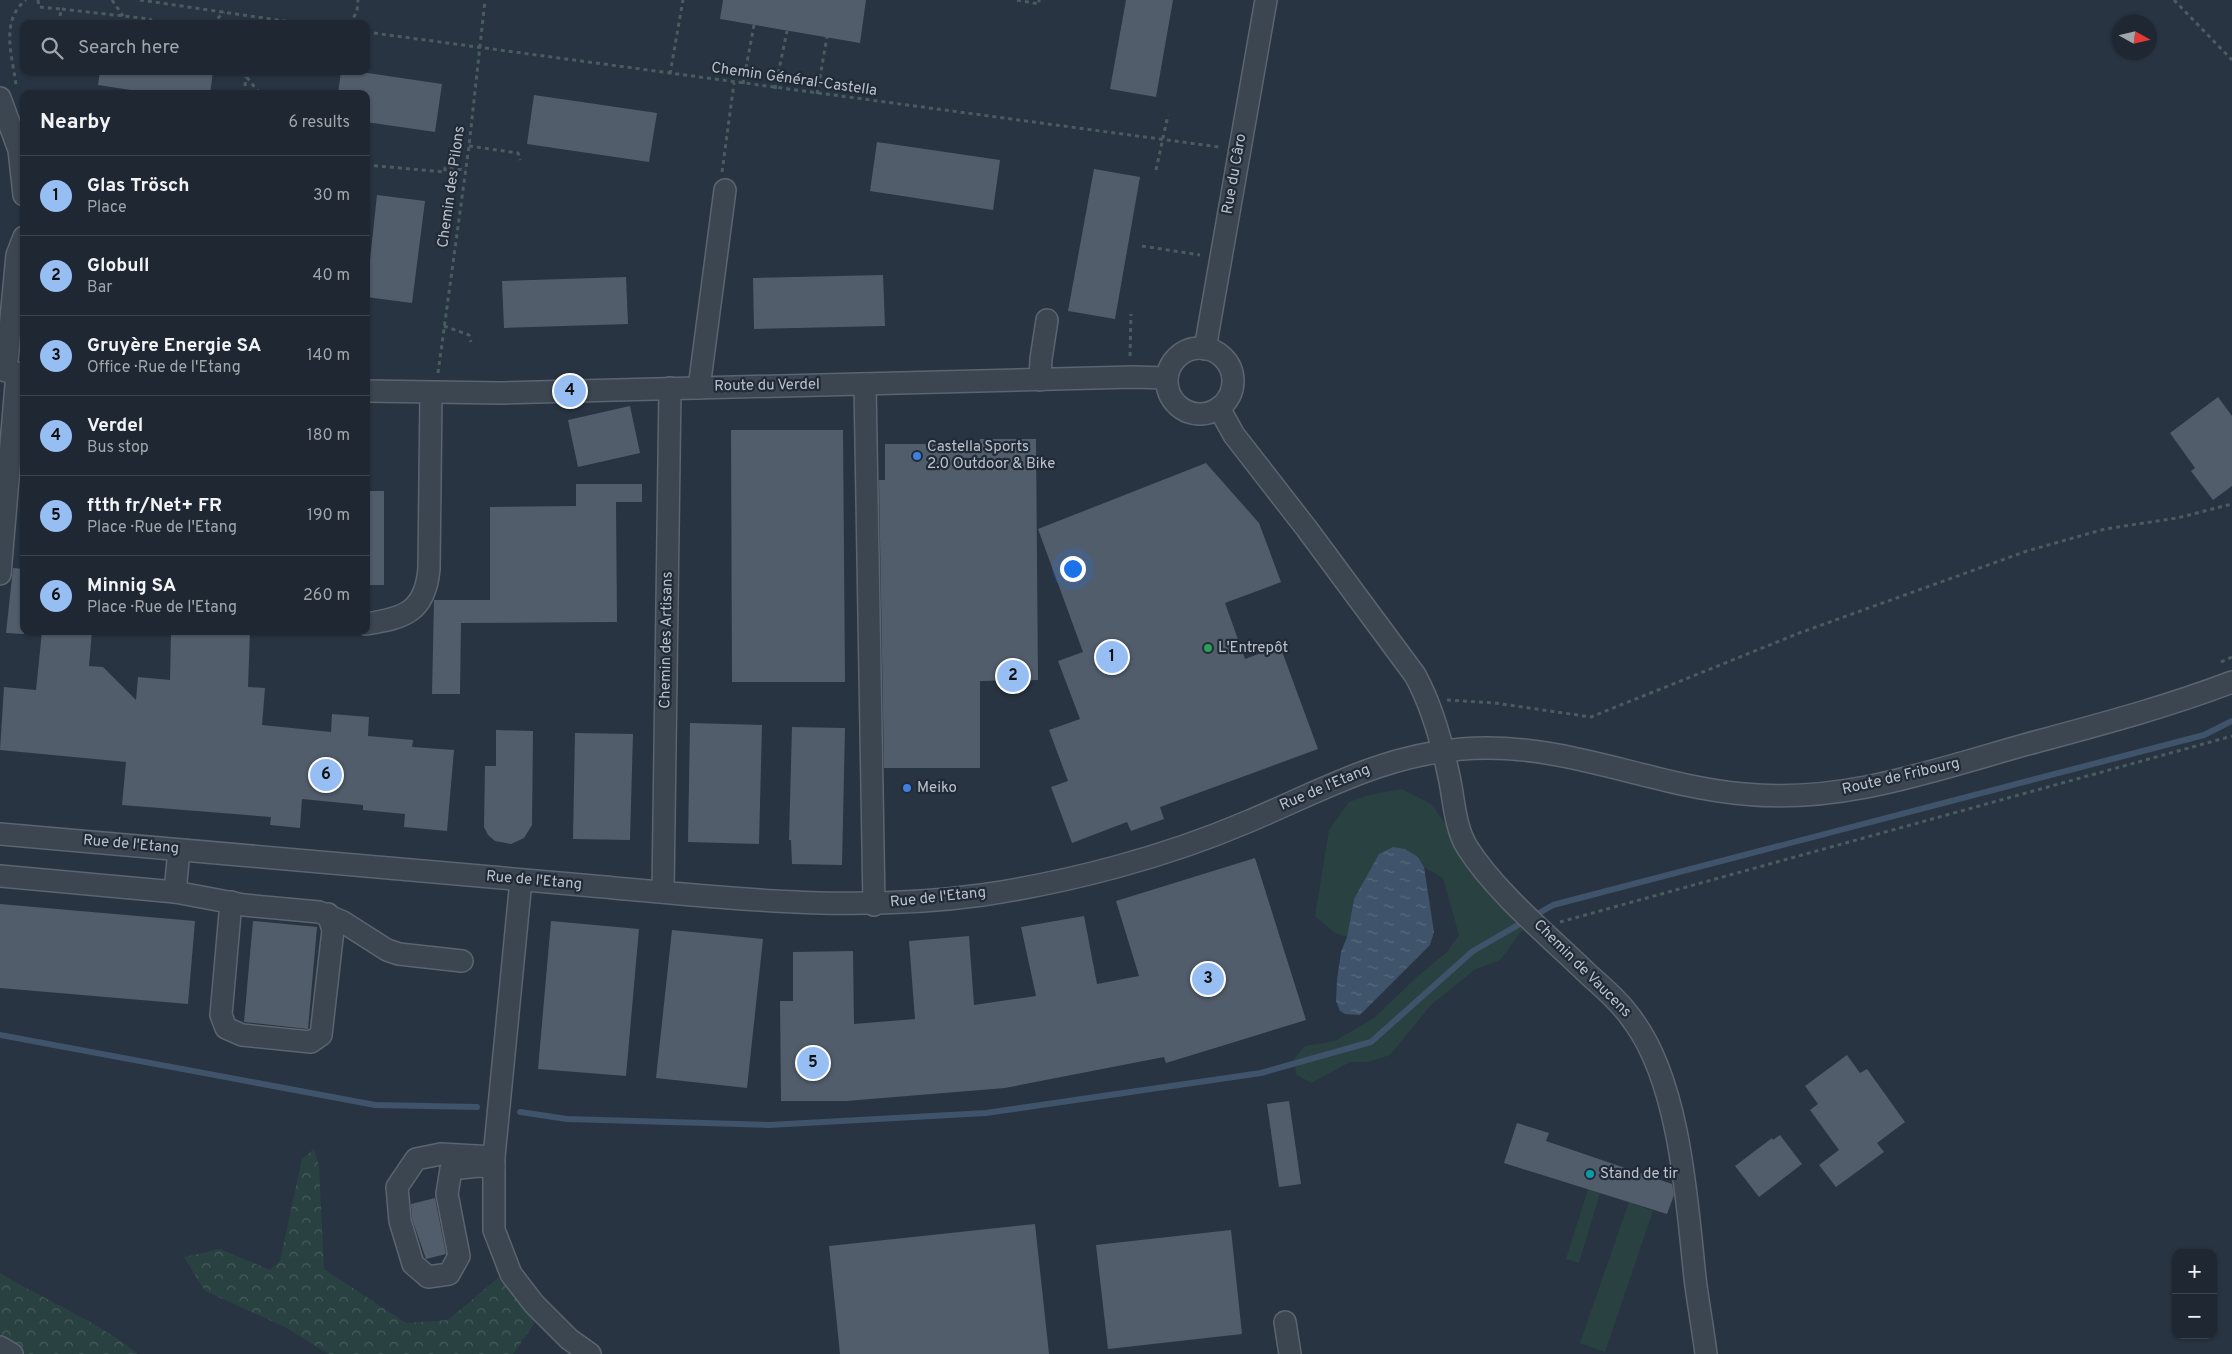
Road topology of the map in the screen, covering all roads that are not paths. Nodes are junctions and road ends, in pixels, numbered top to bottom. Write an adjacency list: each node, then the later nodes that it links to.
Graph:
1 (1266, 0): 8 (street, Rue du Câro)
2 (0, 98): 3 (street)
3 (13, 124): 4 (street)
4 (20, 159)
5 (723, 185): 15 (street)
6 (20, 247): 9 (street)
7 (1047, 320): 11 (street)
8 (1205, 349): 10 (street); 17 (street)
9 (12, 372): 18 (street)
10 (1167, 378): 11 (street, Route du Verdel); 17 (street)
11 (1040, 380): 13 (street, Route du Verdel)
12 (434, 384): 14 (street, Route du Verdel); 16 (street, Route du Verdel); 19 (street)
13 (865, 384): 15 (street, Route du Verdel); 29 (street)
14 (670, 388): 15 (street, Route du Verdel); 27 (street, Chemin des Artisans)
15 (700, 388)
16 (370, 391)
17 (1219, 408): 21 (street)
18 (0, 574)
19 (370, 623)
20 (2232, 682): 21 (street, Route de Fribourg)
21 (1443, 751): 29 (street, Rue de l'Etang); 38 (street, Chemin de Vaucens)
22 (0, 834): 23 (street, Rue de l'Etang)
23 (179, 850): 25 (street, Rue de l'Etang); 26 (street)
24 (0, 876): 26 (street)
25 (521, 880): 27 (street, Rue de l'Etang); 32 (street)
26 (175, 892): 28 (street)
27 (663, 892): 29 (street, Rue de l'Etang)
28 (231, 902): 30 (street); 30 (street)
29 (874, 905)
30 (328, 914): 31 (street)
31 (462, 961)
32 (494, 1162): 32 (street); 36 (street)
33 (1285, 1322): 37 (street)
34 (0, 1347): 35 (street)
35 (12, 1354)
36 (590, 1354)
37 (1290, 1354)
38 (1706, 1354)

